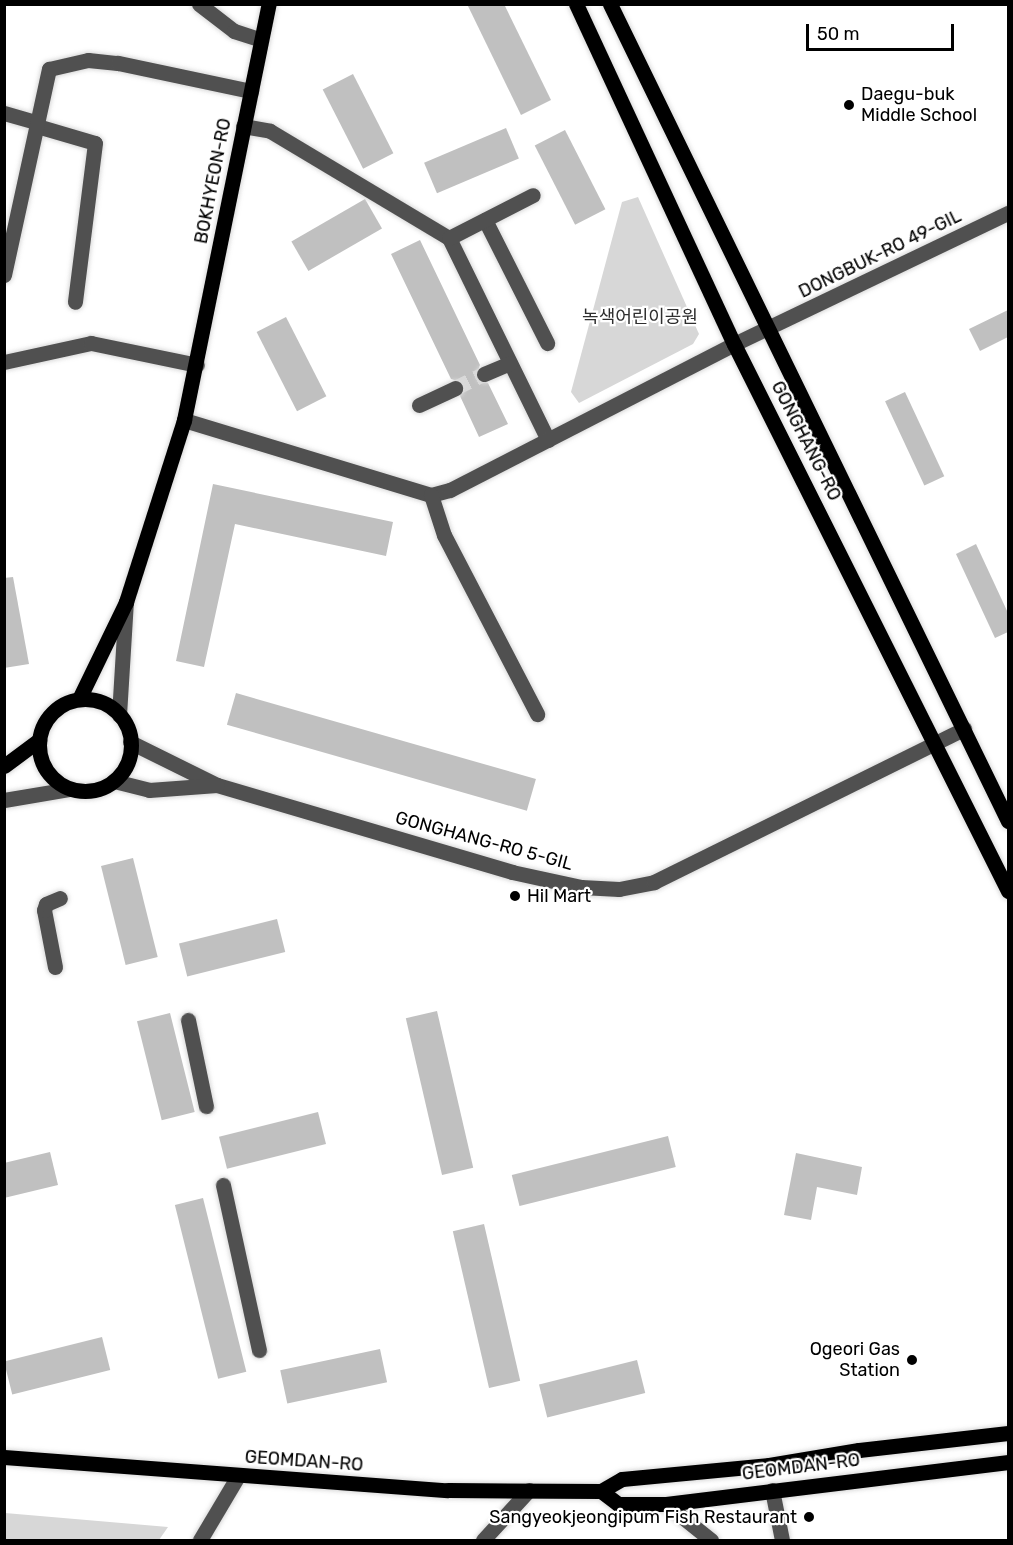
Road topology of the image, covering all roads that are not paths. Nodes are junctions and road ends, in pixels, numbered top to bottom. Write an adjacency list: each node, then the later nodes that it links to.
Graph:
1 (199, 4): 5 (street)
2 (269, 4): 5 (main road, BOKHYEON-RO)
3 (576, 4): 18 (main road, GONGHANG-RO)
4 (610, 4): 16 (main road, GONGHANG-RO)
5 (261, 40): 6 (main road, BOKHYEON-RO)
6 (251, 91): 8 (street); 9 (main road, BOKHYEON-RO)
7 (4, 113): 8 (street)
8 (38, 124): 14 (street); 15 (street)
9 (243, 126): 13 (street); 21 (main road, BOKHYEON-RO)
10 (533, 195): 12 (street)
11 (1008, 213): 16 (street, DONGBUK-RO 49-GIL)
12 (485, 220): 13 (street); 17 (street)
13 (450, 238): 20 (street)
14 (4, 275)
15 (75, 302)
16 (769, 330): 18 (street, DONGBUK-RO 49-GIL); 32 (main road, GONGHANG-RO)
17 (547, 344)
18 (734, 344): 26 (street, DONGBUK-RO 49-GIL); 35 (main road, GONGHANG-RO)
19 (4, 362): 21 (street)
20 (510, 363): 22 (street); 26 (street)
21 (197, 365): 25 (main road, BOKHYEON-RO)
22 (484, 374)
23 (455, 388): 24 (street)
24 (419, 405)
25 (184, 420): 27 (street); 28 (main road, BOKHYEON-RO)
26 (548, 440): 27 (street, DONGBUK-RO 49-GIL)
27 (431, 495): 30 (street)
28 (126, 602): 29 (main road, BOKHYEON-RO); 31 (street)
29 (80, 699): 31 (main road); 33 (main road)
30 (537, 714)
31 (119, 715): 34 (main road)
32 (964, 729): 35 (street, GONGHANG-RO 5-GIL); 41 (main road, GONGHANG-RO)
33 (39, 740): 36 (main road); 39 (main road)
34 (130, 742): 37 (main road); 38 (street)
35 (935, 743): 38 (street, GONGHANG-RO 5-GIL); 42 (main road, GONGHANG-RO)
36 (4, 766)
37 (114, 781): 38 (street); 39 (main road)
38 (217, 785)
39 (70, 789): 40 (street)
40 (4, 800)
41 (1008, 821)
42 (1008, 891)
43 (60, 898): 44 (street)
44 (55, 967)
45 (188, 1020): 46 (street)
46 (206, 1106)
47 (223, 1185): 48 (street)
48 (259, 1350)
49 (1008, 1433): 55 (main road, GEOMDAN-RO)
50 (4, 1457): 52 (main road, GEOMDAN-RO)
51 (1008, 1462): 54 (main road, GEOMDAN-RO)
52 (238, 1476): 53 (main road, GEOMDAN-RO); 57 (street)
53 (529, 1490): 55 (main road, GEOMDAN-RO); 58 (street)
54 (772, 1490): 56 (main road, GEOMDAN-RO); 60 (street)
55 (601, 1491): 56 (main road, GEOMDAN-RO)
56 (666, 1504): 59 (street)
57 (204, 1539)
58 (483, 1540)
59 (711, 1540)
60 (782, 1540)

